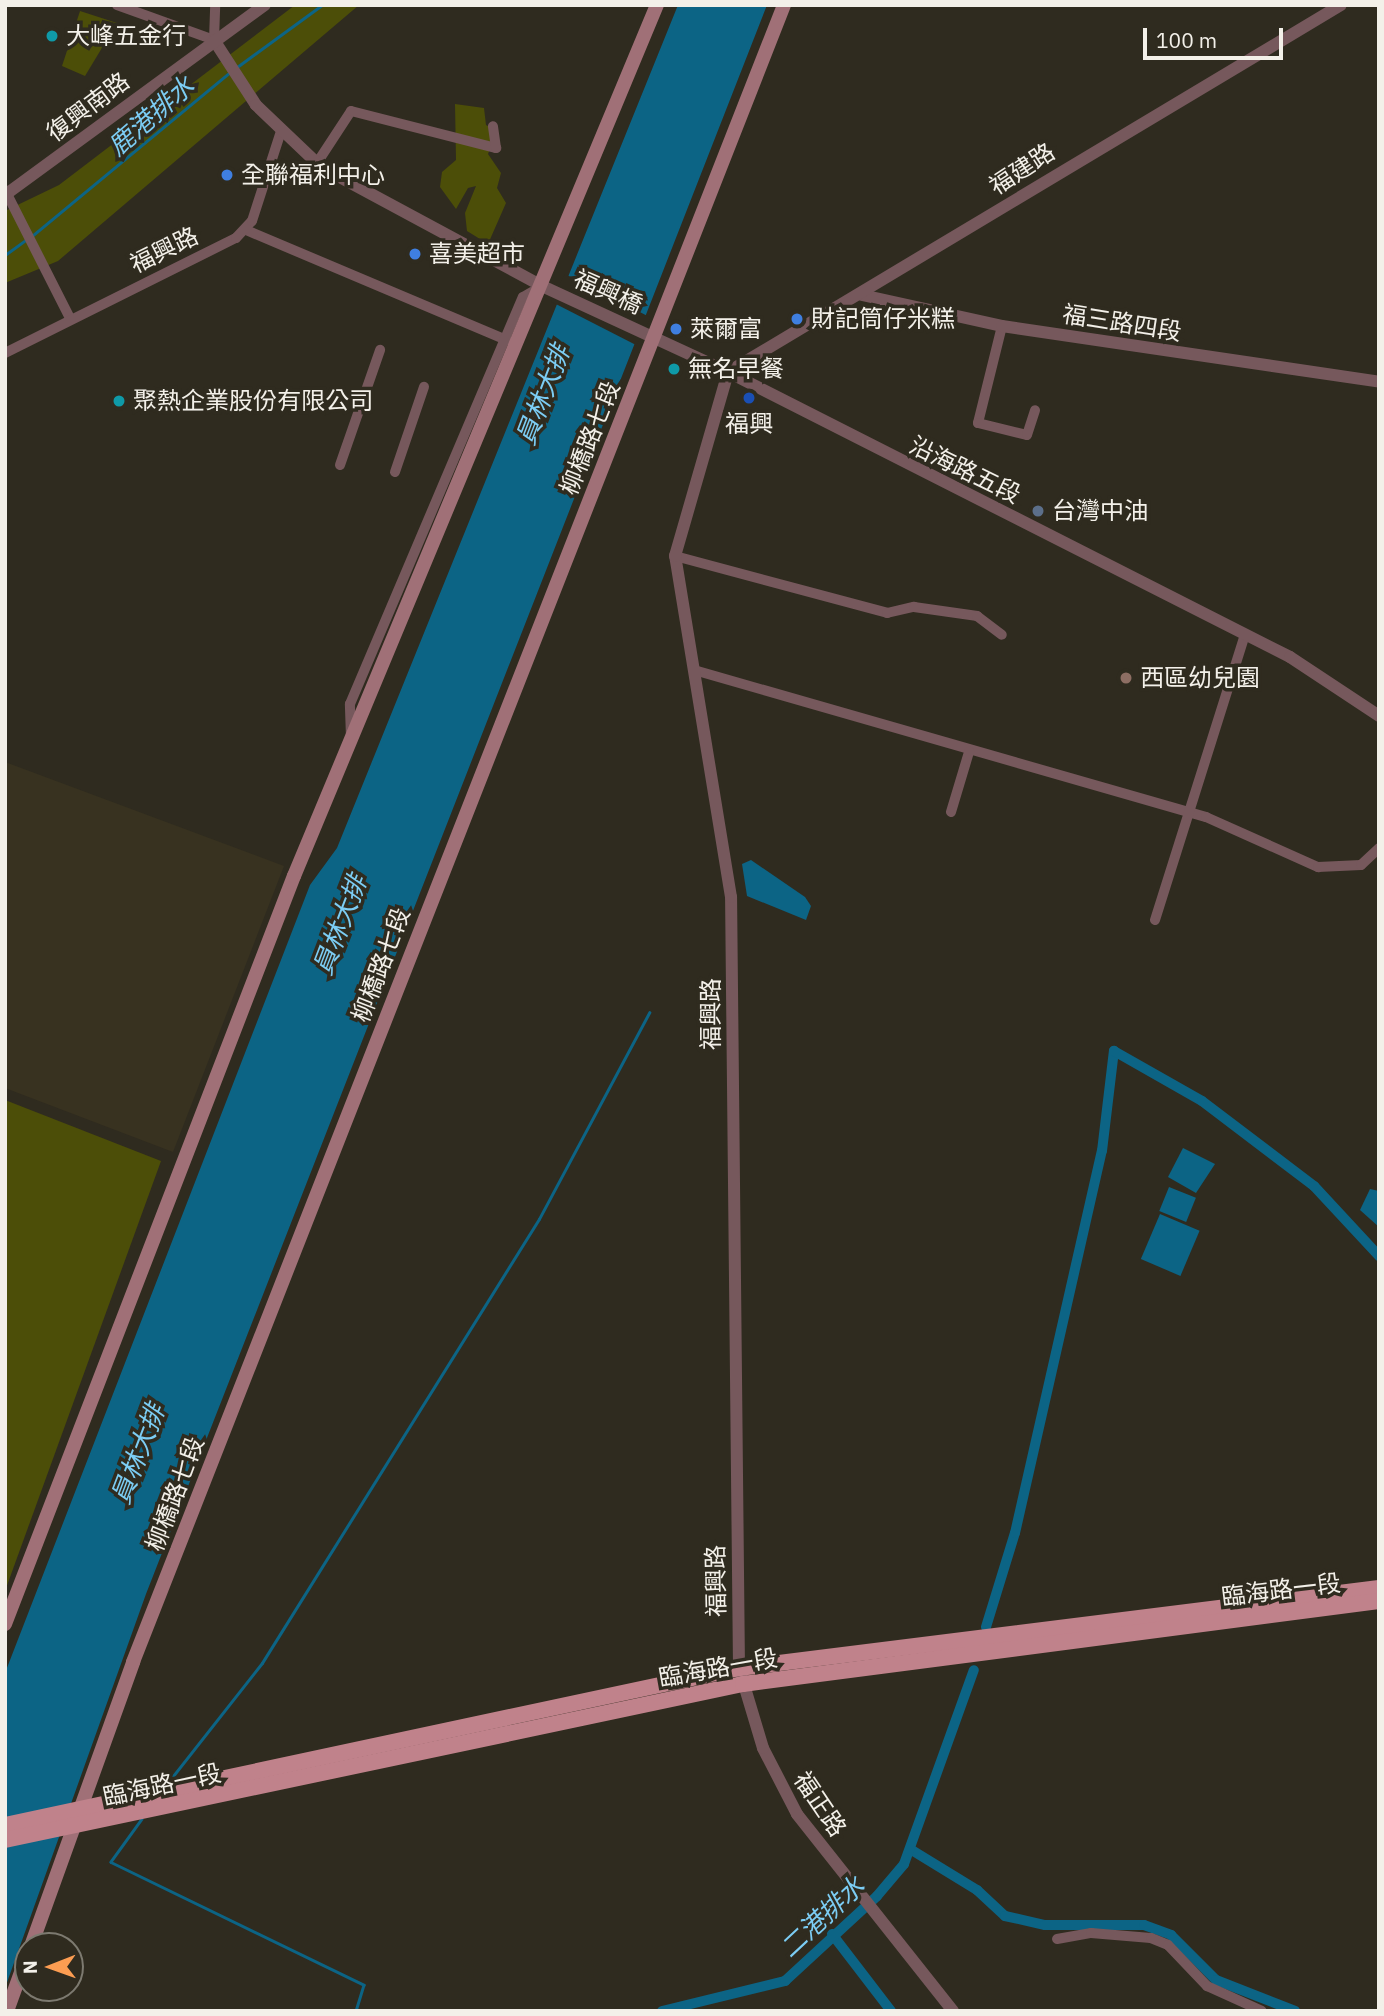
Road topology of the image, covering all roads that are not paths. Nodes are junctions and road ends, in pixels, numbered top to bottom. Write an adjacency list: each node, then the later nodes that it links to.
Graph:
1 (117, 5): 7 (street)
2 (215, 5): 7 (street)
3 (265, 5): 7 (street, 復興南路)
4 (657, 5): 13 (main road)
5 (783, 5): 17 (main road, 柳橋路七段)
6 (1341, 5): 14 (street, 福建路)
7 (214, 40): 9 (street); 11 (street, 復興南路)
8 (493, 126): 10 (street)
9 (281, 131): 10 (street); 12 (street)
10 (317, 163): 13 (street)
11 (6, 192): 15 (street)
12 (246, 230): 15 (street, 福興路); 18 (street)
13 (542, 286): 17 (street, 福興橋); 18 (street); 32 (main road)
14 (862, 295): 16 (street, 福三路四段); 21 (street, 福建路)
15 (70, 318): 20 (street, 福興路)
16 (1002, 326): 22 (street, 福三路四段); 24 (street)
17 (649, 334): 21 (street, 沿海路五段); 42 (main road, 柳橋路七段)
18 (507, 340): 32 (street)
19 (380, 350): 25 (street)
20 (5, 353)
21 (728, 372): 27 (street, 福興路); 29 (street, 沿海路五段)
22 (1379, 382)
23 (424, 387): 26 (street)
24 (1035, 410)
25 (340, 465)
26 (395, 472)
27 (675, 556): 28 (street); 30 (street, 福興路)
28 (1002, 635)
29 (1245, 635): 31 (street, 沿海路五段); 35 (street)
30 (694, 670): 33 (street); 41 (street, 福興路)
31 (1379, 716)
32 (352, 738): 40 (main road)
33 (969, 752): 34 (street); 35 (street)
34 (951, 812)
35 (1189, 812): 36 (street); 37 (street)
36 (1379, 848)
37 (1155, 920)
38 (1379, 1588): 41 (main road, 臨海路一段)
39 (1379, 1601): 41 (main road, 臨海路一段)
40 (5, 1624)
41 (741, 1676): 42 (main road, 臨海路一段); 49 (street, 福正路)
42 (71, 1820): 43 (main road); 44 (main road); 45 (main road, 柳橋路七段)
43 (5, 1825)
44 (5, 1840)
45 (35, 1932)
46 (1058, 1939): 50 (street)
47 (14, 1992): 48 (main road)
48 (7, 2011)
49 (953, 2011)
50 (1262, 2011)

